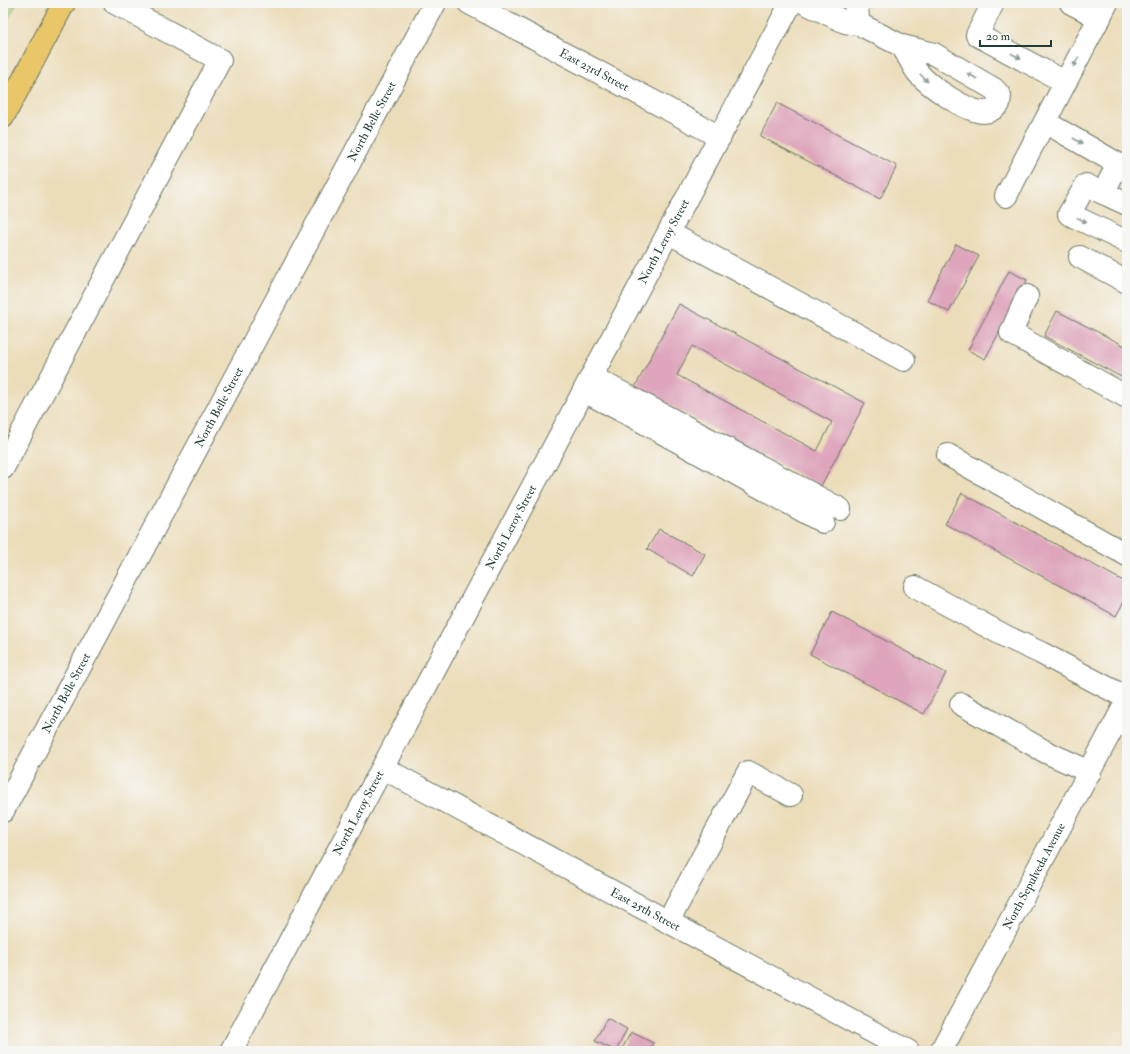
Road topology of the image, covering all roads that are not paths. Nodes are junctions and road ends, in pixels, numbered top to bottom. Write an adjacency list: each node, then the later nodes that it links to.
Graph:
1 (64, 3): 14 (main road)
2 (115, 3): 31 (street)
3 (435, 3): 42 (street, North Belle Street)
4 (469, 3): 16 (street, East 23rd Street)
5 (791, 3): 16 (street, North Leroy Street)
6 (805, 3): 11 (street)
7 (854, 3): 11 (street)
8 (993, 3): 13 (street, one-way to 13)
9 (1071, 3): 10 (street)
10 (1103, 10): 13 (street, one-way to 13)
11 (859, 24): 12 (street)
12 (902, 46)
13 (1065, 82): 15 (street)
14 (3, 117)
15 (1045, 122): 17 (street, one-way to 17); 19 (street)
16 (720, 138): 21 (street, North Leroy Street)
17 (1122, 156): 18 (street)
18 (1103, 193): 20 (street); 22 (street, one-way to 22)
19 (1006, 196)
20 (1127, 204)
21 (672, 227): 26 (street); 27 (street); 28 (street, North Leroy Street)
22 (1127, 242)
23 (1080, 257): 24 (street)
24 (1127, 282)
25 (1027, 296): 29 (street)
26 (885, 335)
27 (904, 360)
28 (588, 384): 32 (street); 33 (street); 39 (street, North Leroy Street)
29 (1127, 397)
30 (948, 455): 34 (street)
31 (3, 468)
32 (840, 509)
33 (823, 522)
34 (1127, 555)
35 (915, 587): 36 (street)
36 (1127, 698)
37 (1127, 701): 40 (street, North Sepulveda Avenue)
38 (961, 704): 40 (street)
39 (383, 768): 43 (street, East 25th Street); 44 (street, North Leroy Street)
40 (1090, 772): 46 (street, North Sepulveda Avenue)
41 (792, 794): 43 (street)
42 (3, 811)
43 (668, 922): 45 (street, East 25th Street)
44 (232, 1051)
45 (908, 1051)
46 (941, 1051)

